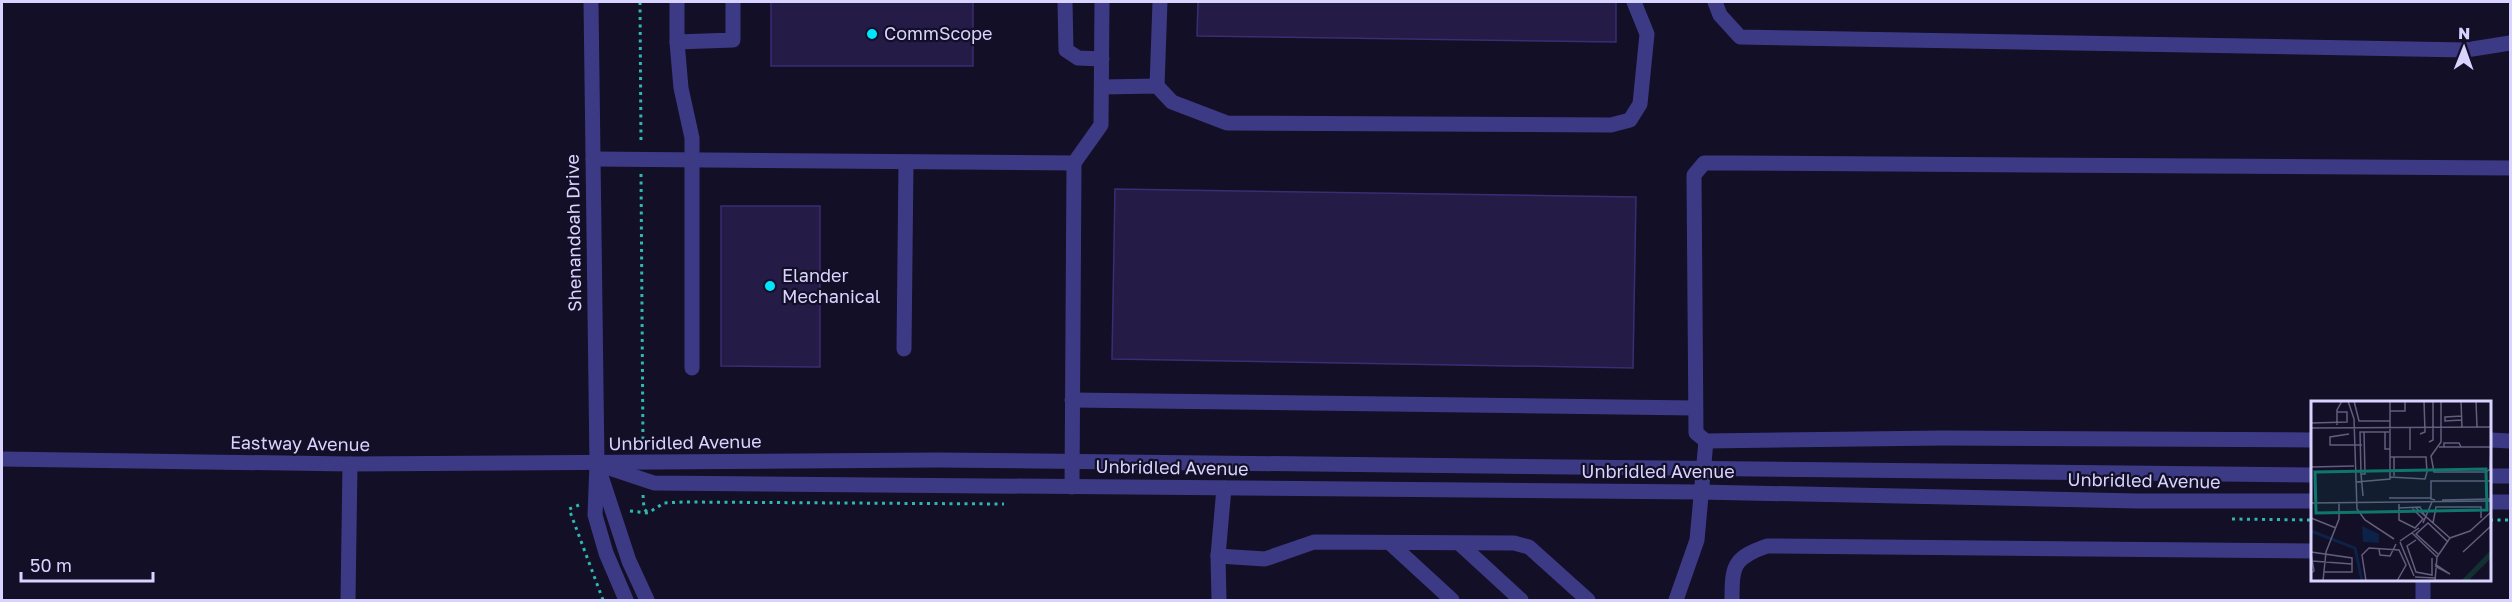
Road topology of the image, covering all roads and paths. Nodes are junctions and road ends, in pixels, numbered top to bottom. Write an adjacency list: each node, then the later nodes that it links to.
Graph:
1 (591, 2): 15 (street, Shenandoah Drive)
2 (640, 2): 16 (path)
3 (677, 2): 10 (street)
4 (733, 2): 10 (street)
5 (1065, 2): 12 (street)
6 (1102, 2): 12 (street)
7 (1160, 2): 13 (street)
8 (1634, 2): 13 (street)
9 (1715, 2): 11 (street)
10 (677, 42): 17 (street)
11 (2511, 43)
12 (1102, 59): 14 (street)
13 (1157, 86): 14 (street)
14 (1102, 87): 19 (street)
15 (593, 159): 16 (street); 33 (street, Shenandoah Drive)
16 (641, 160): 17 (street); 31 (path)
17 (692, 160): 18 (street); 22 (street)
18 (906, 162): 19 (street); 21 (street)
19 (1074, 163): 23 (street)
20 (2511, 168): 24 (street)
21 (904, 349)
22 (692, 368)
23 (1072, 400): 24 (street); 30 (street)
24 (1695, 408): 27 (street)
25 (2311, 440): 27 (street)
26 (2491, 440): 28 (street)
27 (1706, 441): 34 (street)
28 (2511, 441)
29 (2, 459): 32 (street, Eastway Avenue)
30 (1072, 461): 31 (street, Unbridled Avenue); 34 (street, Unbridled Avenue); 39 (street)
31 (642, 462): 33 (street, Unbridled Avenue)
32 (350, 464): 33 (street, Eastway Avenue); 58 (street)
33 (597, 464): 38 (street, Unbridled Avenue); 46 (street, Shenandoah Drive); 47 (street, Shenandoah Drive)
34 (1703, 468): 35 (street, Unbridled Avenue); 41 (street)
35 (2311, 475)
36 (2491, 476): 37 (street)
37 (2511, 476)
38 (642, 479): 39 (street, Unbridled Avenue); 48 (path)
39 (1072, 487): 40 (street, Unbridled Avenue)
40 (1224, 488): 41 (street, Unbridled Avenue); 56 (street)
41 (1700, 492): 42 (street, Unbridled Avenue); 66 (street)
42 (2311, 501)
43 (2511, 501): 44 (street)
44 (2491, 502)
45 (1005, 504): 48 (path)
46 (594, 507): 59 (path); 60 (street, Shenandoah Drive)
47 (614, 509): 48 (path); 61 (street, Shenandoah Drive)
48 (648, 513)
49 (2232, 519): 50 (path)
50 (2311, 520)
51 (2491, 520): 52 (path)
52 (2511, 520)
53 (1391, 543): 54 (street); 56 (street); 63 (street)
54 (1460, 544): 64 (street); 65 (street)
55 (2311, 551): 67 (street)
56 (1218, 556): 62 (street)
57 (2423, 581): 68 (street)
58 (348, 600)
59 (603, 600)
60 (626, 600)
61 (648, 600)
62 (1219, 600)
63 (1452, 600)
64 (1521, 600)
65 (1588, 600)
66 (1676, 600)
67 (1732, 600)
68 (2423, 600)

